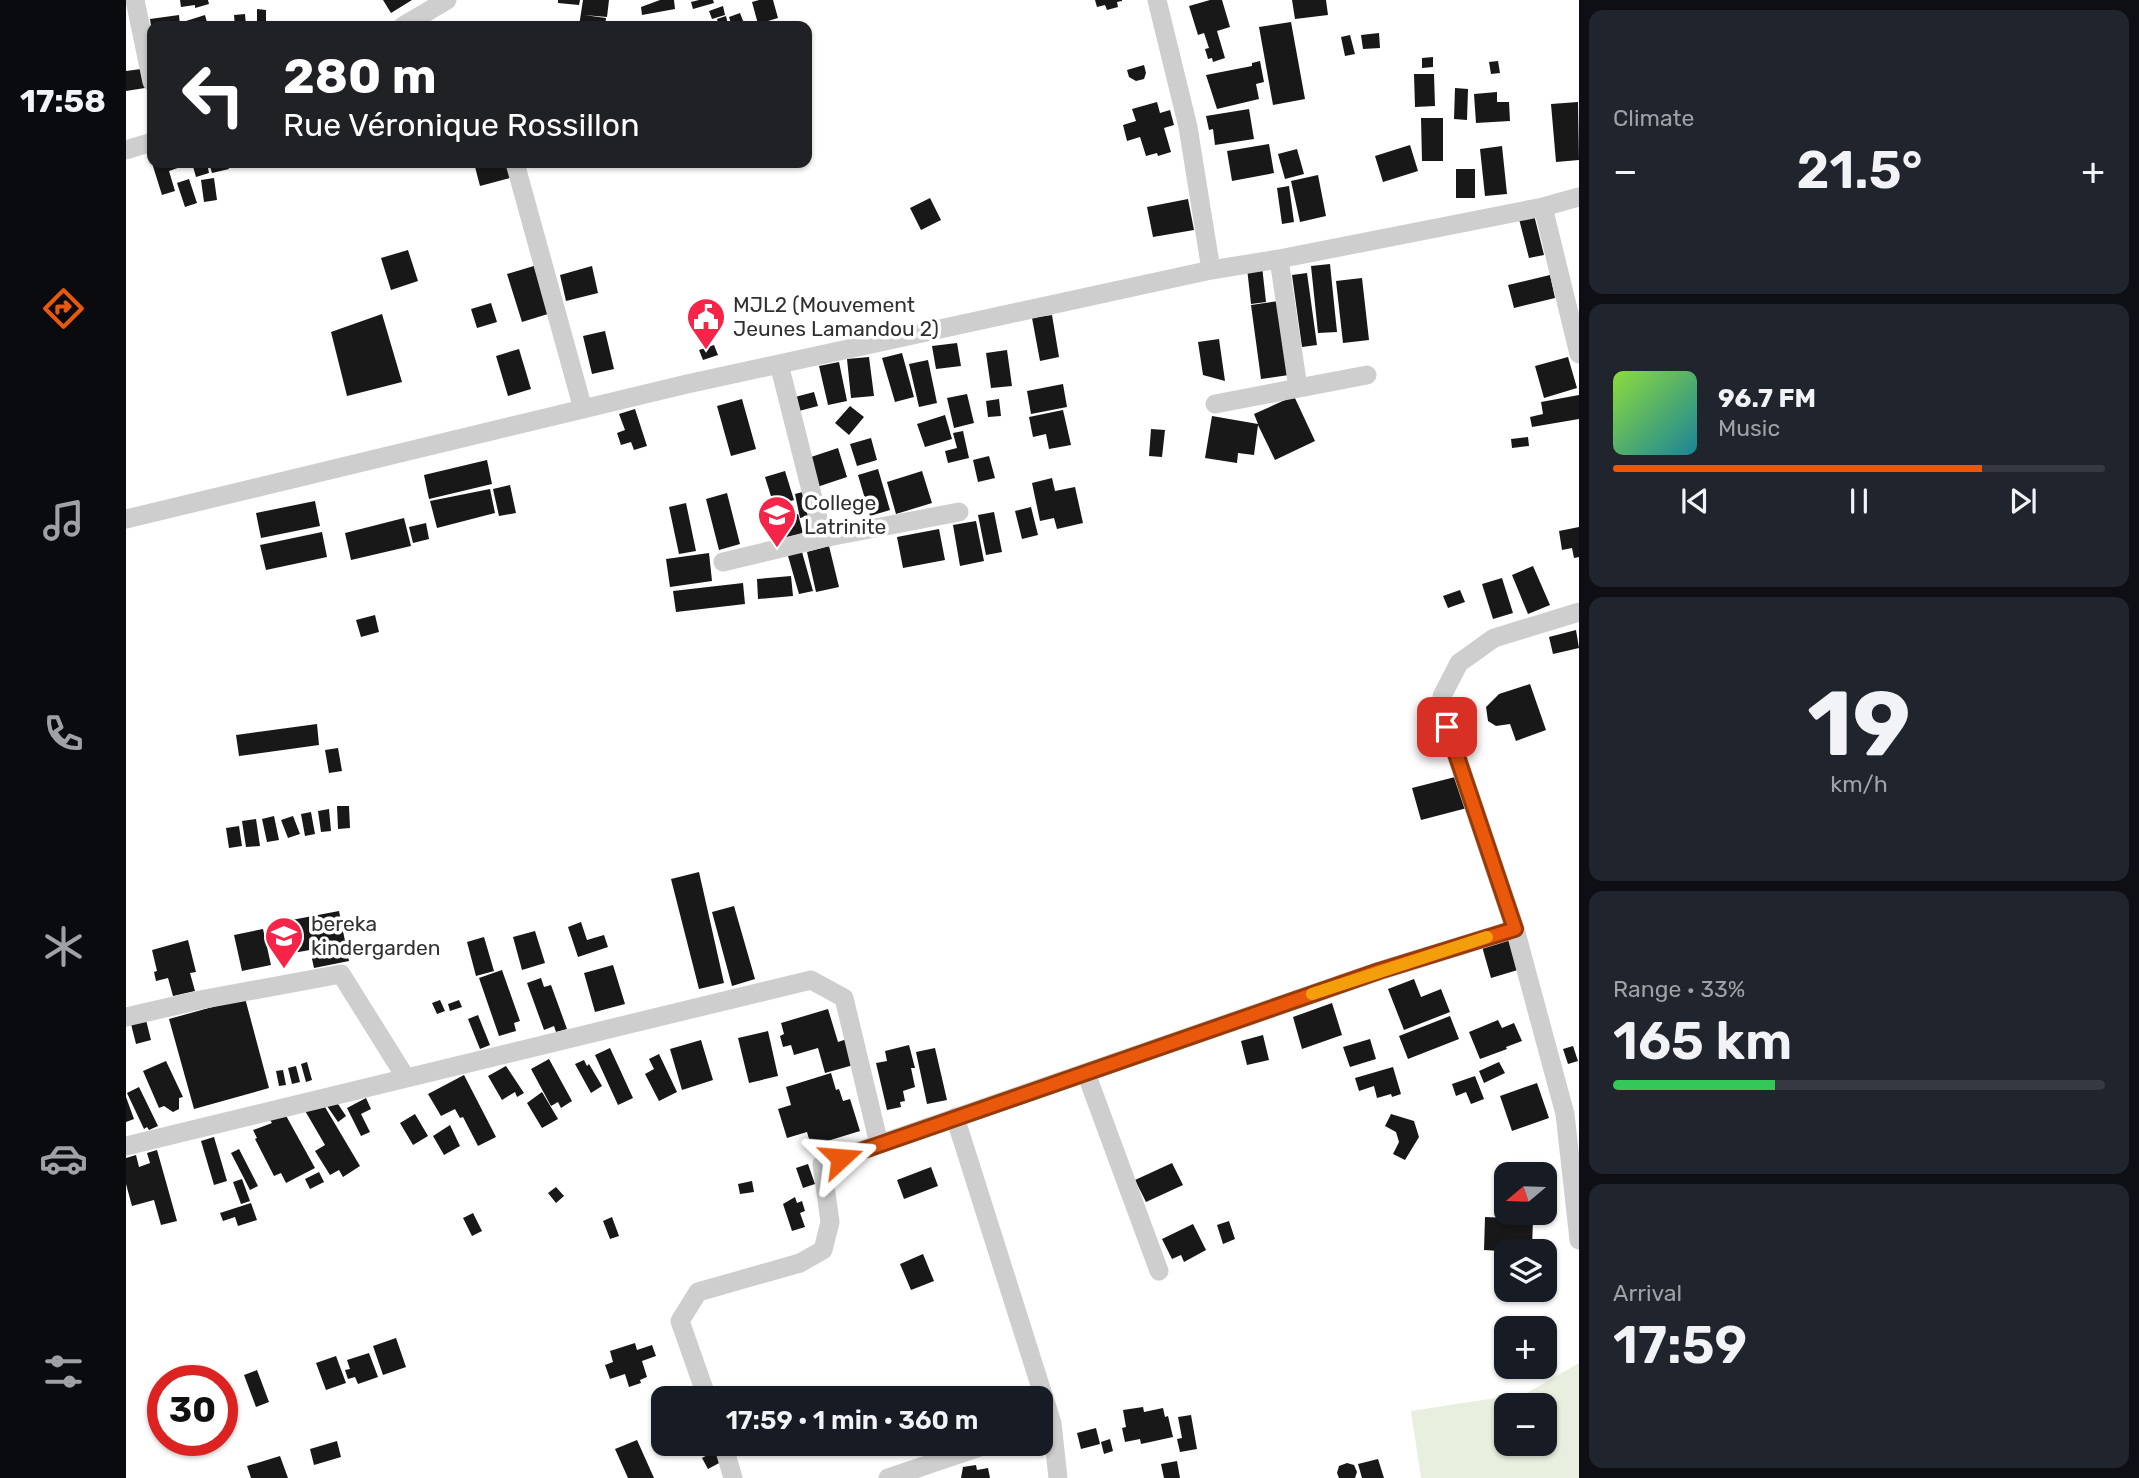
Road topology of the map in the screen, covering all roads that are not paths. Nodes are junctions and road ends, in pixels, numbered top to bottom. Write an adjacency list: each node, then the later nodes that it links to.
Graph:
1 (135, 0): 5 (street)
2 (447, 0): 4 (street)
3 (1157, 0): 12 (street)
4 (411, 21)
5 (147, 58)
6 (147, 144): 7 (street)
7 (126, 150)
8 (516, 168): 18 (street)
9 (1579, 197): 10 (street)
10 (1543, 207): 11 (street); 13 (street)
11 (1279, 259): 12 (street); 16 (street)
12 (1211, 270): 14 (street)
13 (1579, 354)
14 (779, 364): 18 (street); 21 (street)
15 (1367, 375): 16 (street)
16 (1297, 388): 17 (street)
17 (1215, 404)
18 (583, 409): 20 (street)
19 (959, 512): 21 (street)
20 (126, 519)
21 (822, 538): 22 (street)
22 (723, 562)
23 (1579, 612): 24 (street)
24 (1515, 929): 26 (street); 28 (street)
25 (126, 1017): 27 (street)
26 (1086, 1073): 29 (street); 33 (street)
27 (406, 1078): 30 (street); 31 (street)
28 (1572, 1112): 32 (street)
29 (955, 1117): 30 (street); 35 (street)
30 (879, 1144): 34 (street)
31 (126, 1146)
32 (1579, 1240)
33 (1159, 1271)
34 (703, 1386)
35 (1036, 1386)
36 (1053, 1453): 41 (street)
37 (727, 1456): 39 (street)
38 (953, 1456): 40 (street)
39 (733, 1478)
40 (888, 1478)
41 (1058, 1478)

